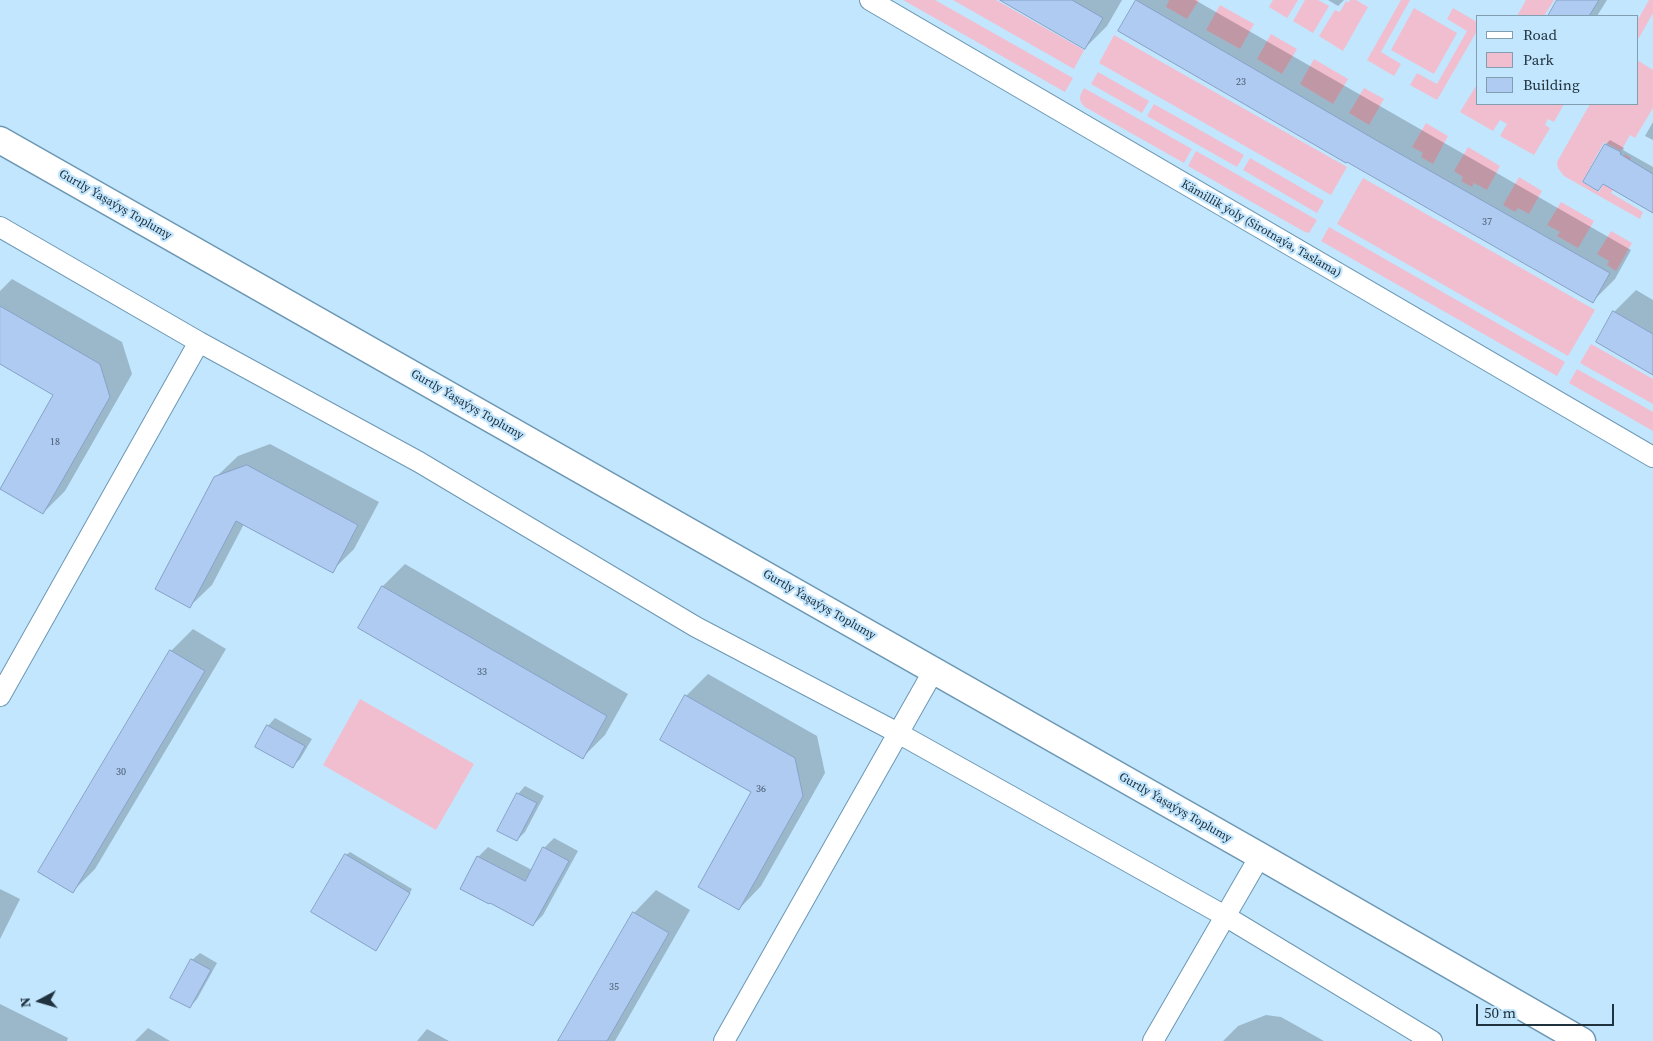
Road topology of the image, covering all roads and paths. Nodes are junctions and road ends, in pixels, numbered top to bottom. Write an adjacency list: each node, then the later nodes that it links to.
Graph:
1 (870, 0): 5 (street, Kämillik ýoly (Sirotnaýa, Taslama))
2 (0, 140): 6 (street, Gurtly Ýaşaýyş Toplumy)
3 (0, 227): 4 (street)
4 (199, 342): 7 (street); 8 (street)
5 (1653, 457)
6 (934, 670): 8 (street); 9 (street, Gurtly Ýaşaýyş Toplumy)
7 (0, 696)
8 (898, 733): 10 (street); 11 (street)
9 (1260, 856): 10 (street); 14 (street, Gurtly Ýaşaýyş Toplumy)
10 (1225, 916): 12 (street); 13 (street)
11 (724, 1041)
12 (1153, 1041)
13 (1432, 1041)
14 (1582, 1041)

